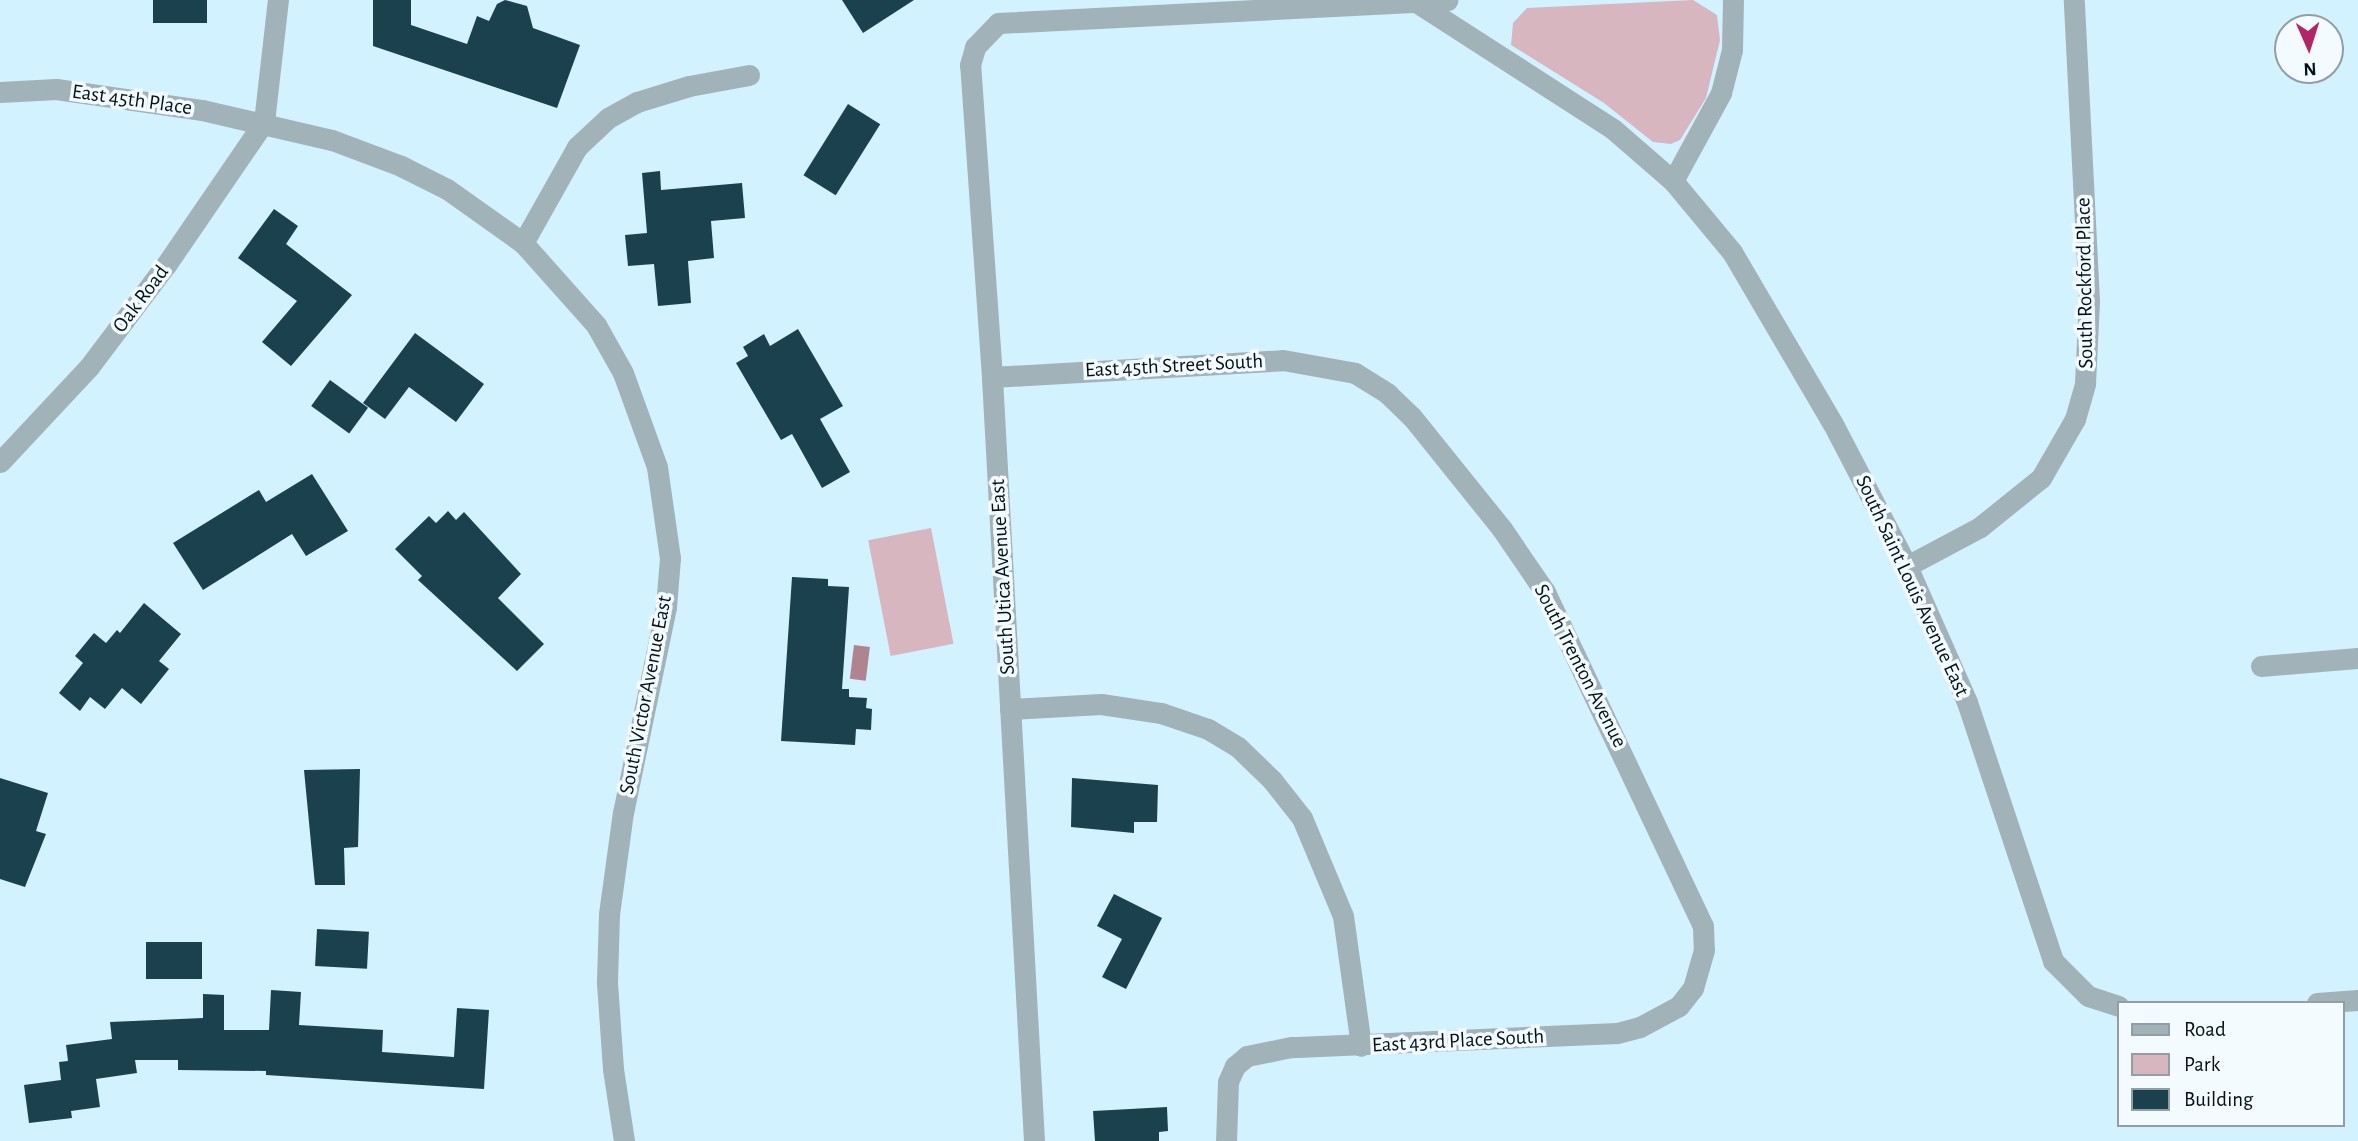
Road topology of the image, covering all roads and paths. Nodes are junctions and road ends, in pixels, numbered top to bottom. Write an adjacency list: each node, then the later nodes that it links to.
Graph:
1 (278, 0): 8 (street)
2 (1447, 0): 5 (street)
3 (1732, 0): 9 (street)
4 (2074, 0): 14 (street, South Rockford Place)
5 (1416, 2): 9 (street, South Saint Louis Avenue East); 12 (street, South Utica Avenue East)
6 (749, 75): 10 (street)
7 (0, 92): 8 (street, East 45th Place)
8 (264, 122): 10 (street, South Victor Avenue East); 13 (street, Oak Road)
9 (1673, 181): 14 (street, South Saint Louis Avenue East)
10 (523, 243): 21 (street, South Victor Avenue East)
11 (1354, 373): 12 (street, East 45th Street South); 19 (street, South Trenton Avenue)
12 (992, 377): 17 (street, South Utica Avenue East)
13 (0, 462)
14 (1907, 566): 18 (street, South Saint Louis Avenue East)
15 (2358, 658): 16 (street)
16 (2260, 666)
17 (1010, 709): 20 (street); 22 (street, South Utica Avenue East)
18 (2113, 1005)
19 (1679, 1006): 20 (street, East 43rd Place South)
20 (1361, 1046): 23 (street, East 43rd Place South)
21 (624, 1141)
22 (1034, 1141)
23 (1226, 1141)

